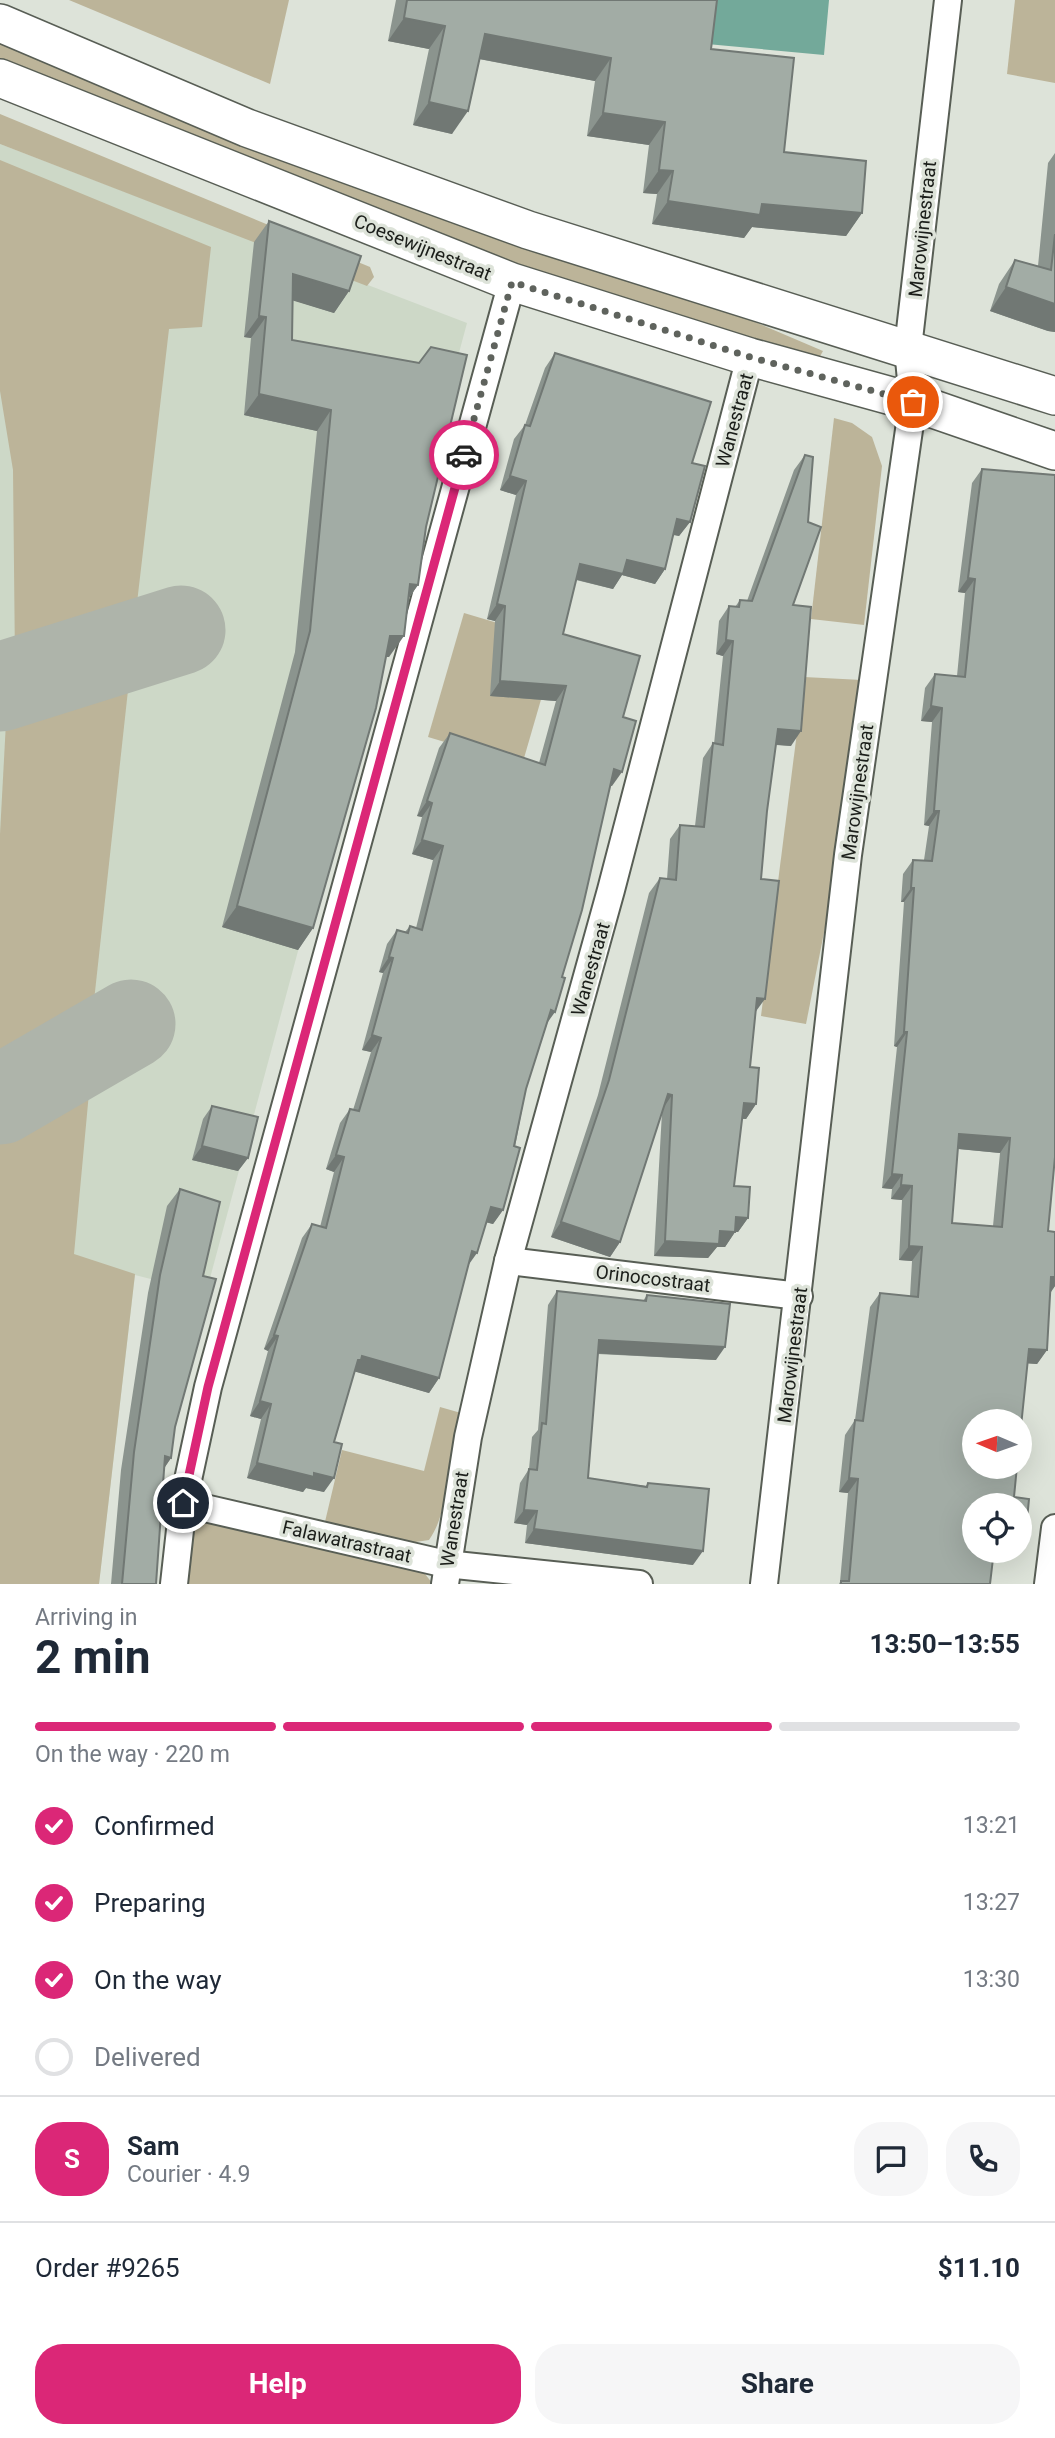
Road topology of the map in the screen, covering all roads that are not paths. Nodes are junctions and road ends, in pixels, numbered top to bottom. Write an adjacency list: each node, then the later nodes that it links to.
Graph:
1 (948, 0): 5 (street, Marowijnestraat)
2 (0, 23): 5 (main road)
3 (0, 78): 4 (main road, Coesewijnestraat)
4 (512, 282): 6 (main road, Coesewijnestraat); 12 (street)
5 (908, 348): 7 (main road); 8 (street, Marowijnestraat)
6 (750, 357): 8 (main road, Coesewijnestraat); 10 (street, Wanestraat)
7 (1055, 396)
8 (913, 402): 9 (main road, Coesewijnestraat); 11 (street, Marowijnestraat)
9 (1055, 451)
10 (508, 1261): 11 (street, Orinocostraat); 14 (street, Wanestraat)
11 (799, 1296): 17 (street, Marowijnestraat)
12 (183, 1503): 14 (street, Falawatrastraat); 15 (street)
13 (1055, 1528): 18 (street)
14 (445, 1574): 16 (street, Falawatrastraat)
15 (174, 1584)
16 (639, 1584)
17 (764, 1584)
18 (1048, 1584)

